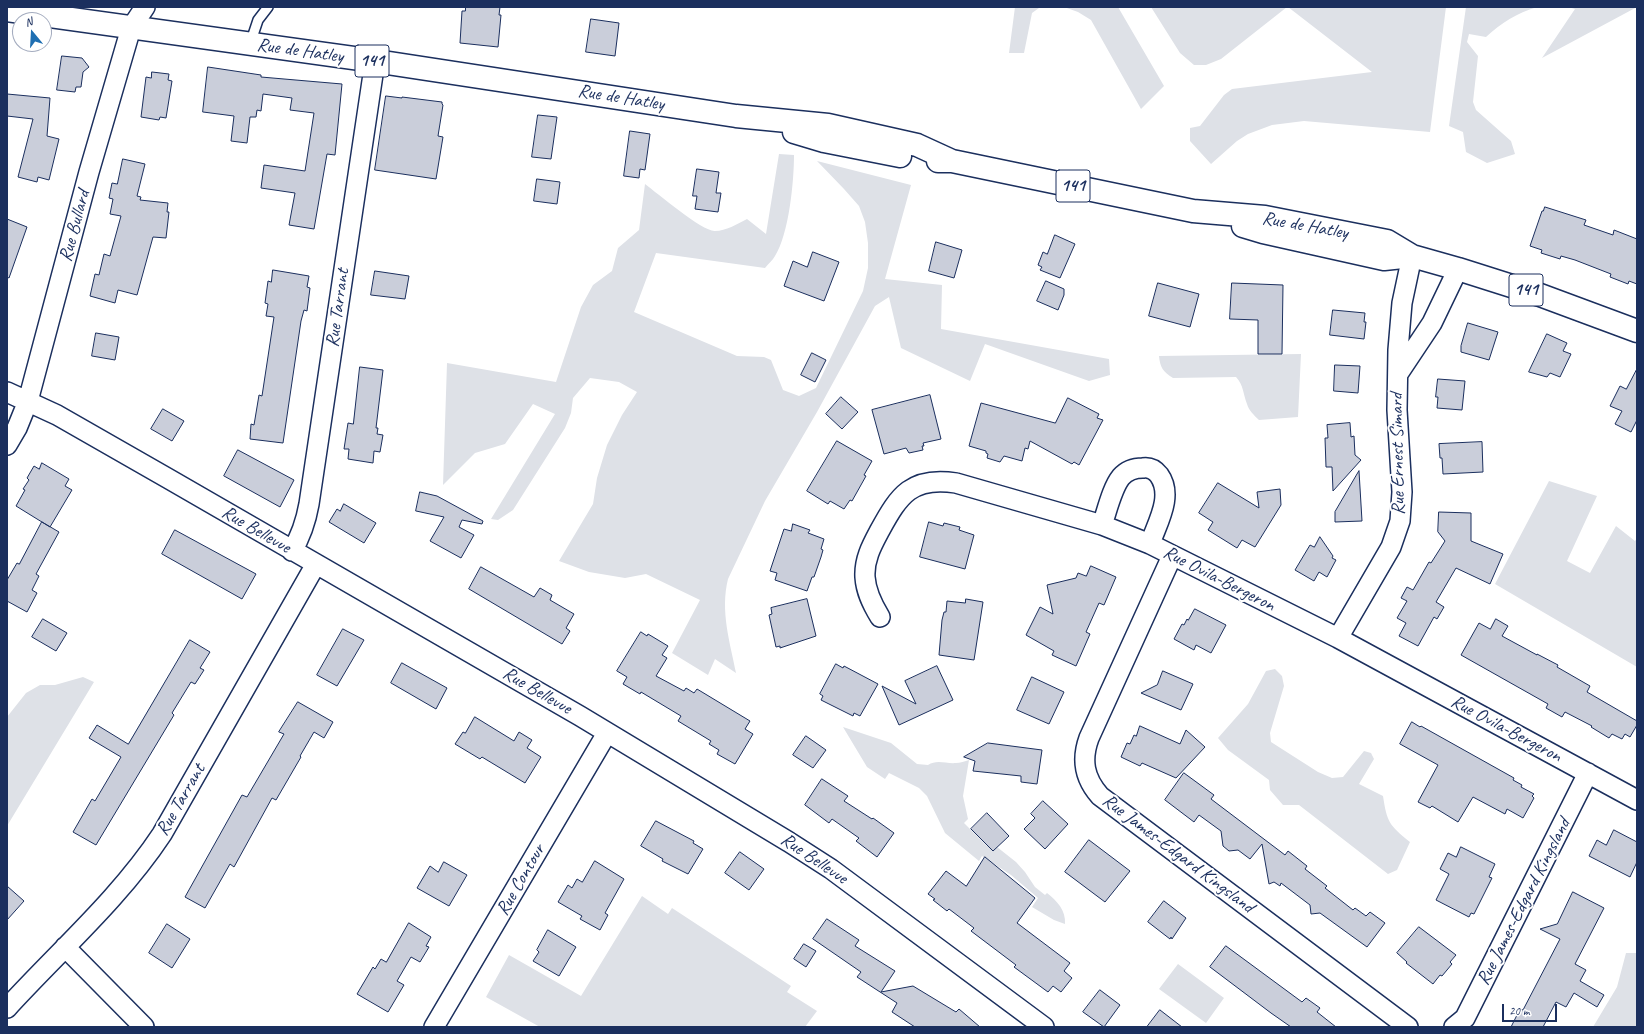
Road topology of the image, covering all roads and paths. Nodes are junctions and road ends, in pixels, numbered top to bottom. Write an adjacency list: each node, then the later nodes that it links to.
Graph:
1 (145, 7): 4 (street, Rue Bullard)
2 (268, 7): 5 (lane)
3 (7, 10): 4 (main road, Rue de Hatley / 141)
4 (131, 28): 5 (main road, Rue de Hatley / 141); 12 (street, Rue Bullard)
5 (250, 44): 6 (main road, Rue de Hatley / 141)
6 (375, 61): 7 (main road, Rue de Hatley / 141); 16 (street, Rue Tarrant)
7 (1412, 256): 8 (main road, Rue de Hatley / 141); 10 (street, Rue Ernest Simard)
8 (1458, 269): 9 (main road, Rue de Hatley / 141); 10 (street, Rue Ernest Simard)
9 (1637, 331)
10 (1398, 374): 20 (street, Rue Ernest Simard)
11 (7, 392): 12 (street, Rue Bellevue)
12 (28, 402): 13 (street, Rue Bullard); 16 (street, Rue Bellevue)
13 (7, 445)
14 (1102, 525): 15 (street, Rue Ovila-Bergeron); 15 (street); 19 (street, Rue Ovila-Bergeron)
15 (1150, 544): 17 (street, Rue Ovila-Bergeron)
16 (292, 551): 18 (street, Rue Bellevue)
17 (1172, 556): 20 (street, Rue Ovila-Bergeron); 29 (street, Rue James-Edgard Kingsland)
18 (316, 564): 21 (street, Rue Bellevue); 24 (street, Rue Tarrant)
19 (880, 617)
20 (1338, 638): 22 (street, Rue Ovila-Bergeron)
21 (607, 733): 27 (street, Rue Contour); 28 (street, Rue Bellevue)
22 (1588, 773): 23 (street, Rue Ovila-Bergeron); 30 (street, Rue James-Edgard Kingsland)
23 (1637, 800)
24 (65, 947): 25 (street, Rue Tarrant); 26 (street)
25 (7, 1008)
26 (144, 1027)
27 (434, 1027)
28 (1044, 1027)
29 (1408, 1027)
30 (1454, 1027)

